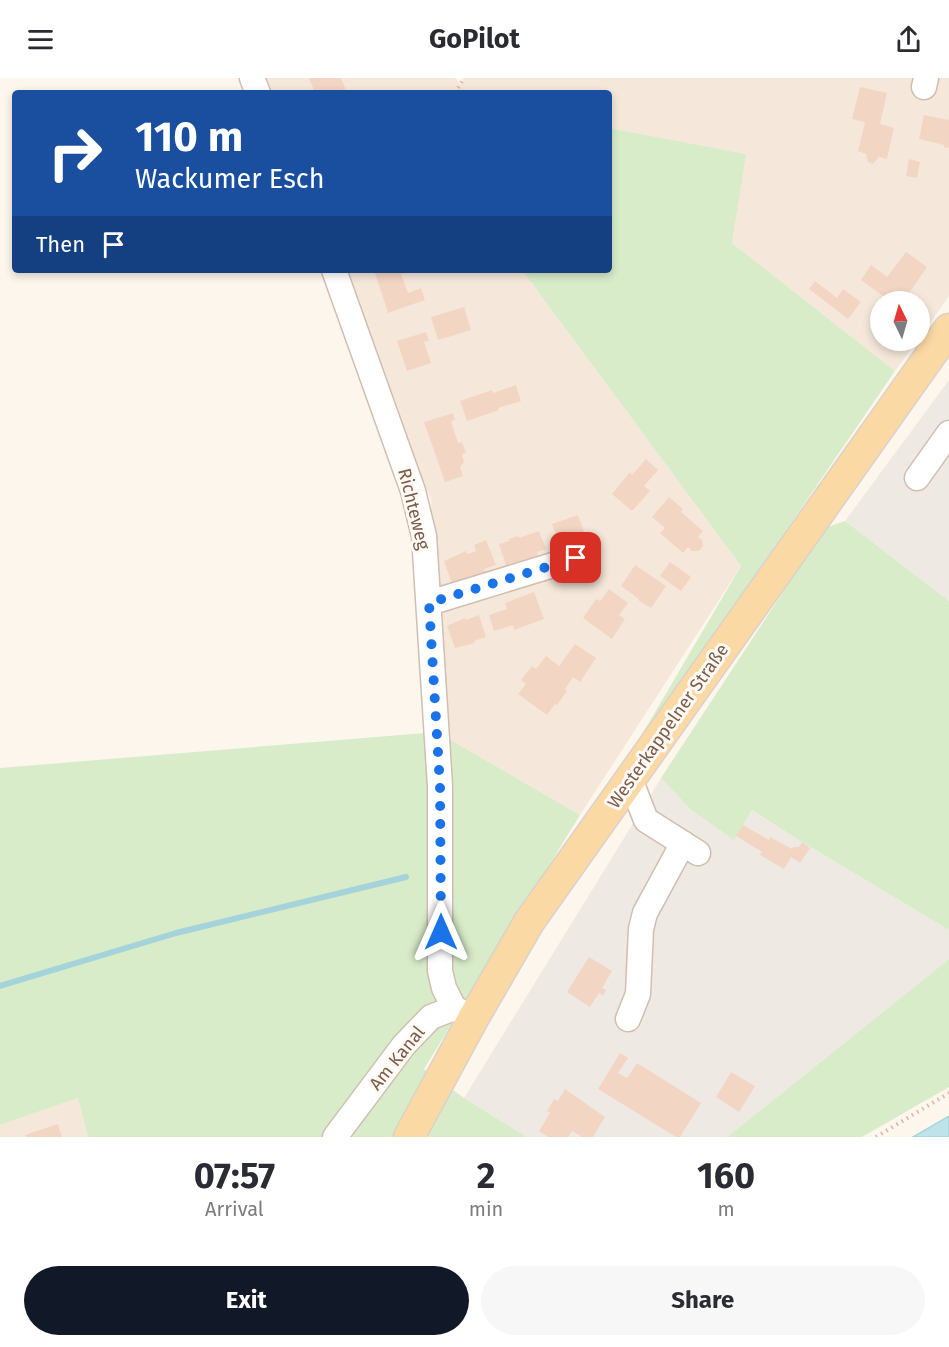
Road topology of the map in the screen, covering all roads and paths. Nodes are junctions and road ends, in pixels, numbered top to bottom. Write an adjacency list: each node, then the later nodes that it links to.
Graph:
1 (335, 273): 6 (street, Richteweg)
2 (949, 329): 7 (main road, Westerkappelner Straße)
3 (949, 433): 4 (street)
4 (917, 478)
5 (576, 558): 6 (street)
6 (429, 603): 8 (street, Richteweg)
7 (630, 779): 8 (main road, Westerkappelner Straße); 9 (street)
8 (464, 1013): 11 (street, Am Kanal); 12 (main road, Westerkappelner Straße)
9 (628, 1019)
10 (949, 1094): 13 (path)
11 (335, 1137)
12 (409, 1137)
13 (876, 1137)

